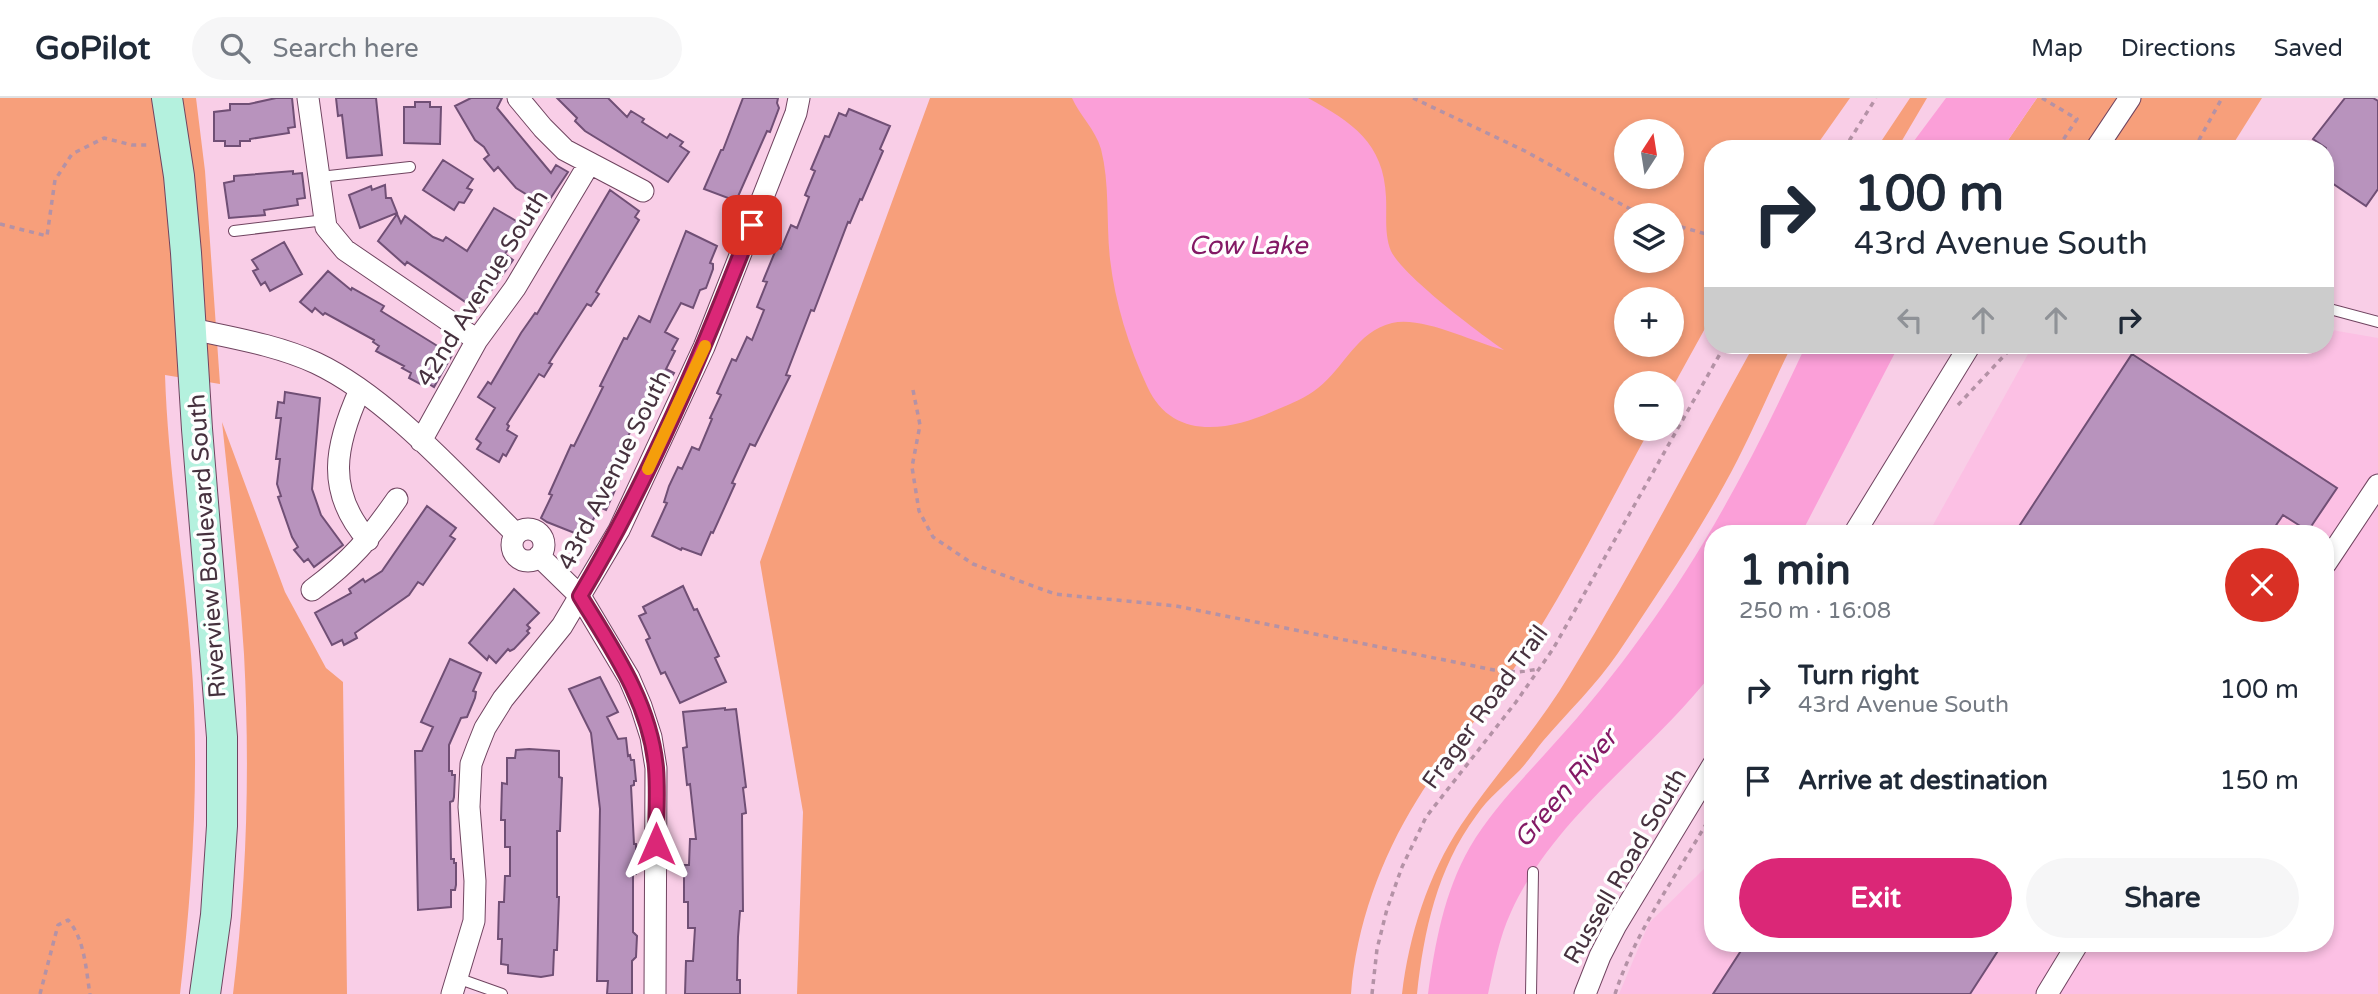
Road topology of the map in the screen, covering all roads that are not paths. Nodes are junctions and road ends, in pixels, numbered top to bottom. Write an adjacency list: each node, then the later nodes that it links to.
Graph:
1 (167, 98): 15 (street, Riverview Boulevard South)
2 (308, 98): 9 (street)
3 (518, 98): 7 (street)
4 (799, 98): 26 (street, 43rd Avenue South)
5 (2130, 98): 6 (street)
6 (2101, 140)
7 (589, 164): 10 (street); 16 (street, 42nd Avenue South)
8 (410, 167): 9 (lane)
9 (320, 177): 11 (street)
10 (643, 191)
11 (326, 224): 12 (lane); 16 (street)
12 (234, 231)
13 (2334, 310): 14 (lane)
14 (2378, 321)
15 (192, 329): 18 (street); 31 (street, Riverview Boulevard South)
16 (477, 340): 19 (street, 42nd Avenue South)
17 (1964, 354): 22 (street)
18 (359, 390): 19 (street); 23 (street)
19 (421, 441): 26 (street)
20 (2378, 485): 24 (street)
21 (397, 499): 23 (street)
22 (1860, 525)
23 (368, 540): 25 (street)
24 (2334, 551)
25 (312, 590)
26 (580, 596): 30 (street); 33 (street, 43rd Avenue South)
27 (1704, 780): 35 (street, Russell Road South)
28 (1533, 872): 34 (lane)
29 (2073, 952): 36 (street)
30 (455, 986): 32 (lane)
31 (205, 994)
32 (502, 994)
33 (655, 994)
34 (1531, 994)
35 (1585, 994)
36 (2047, 994)

